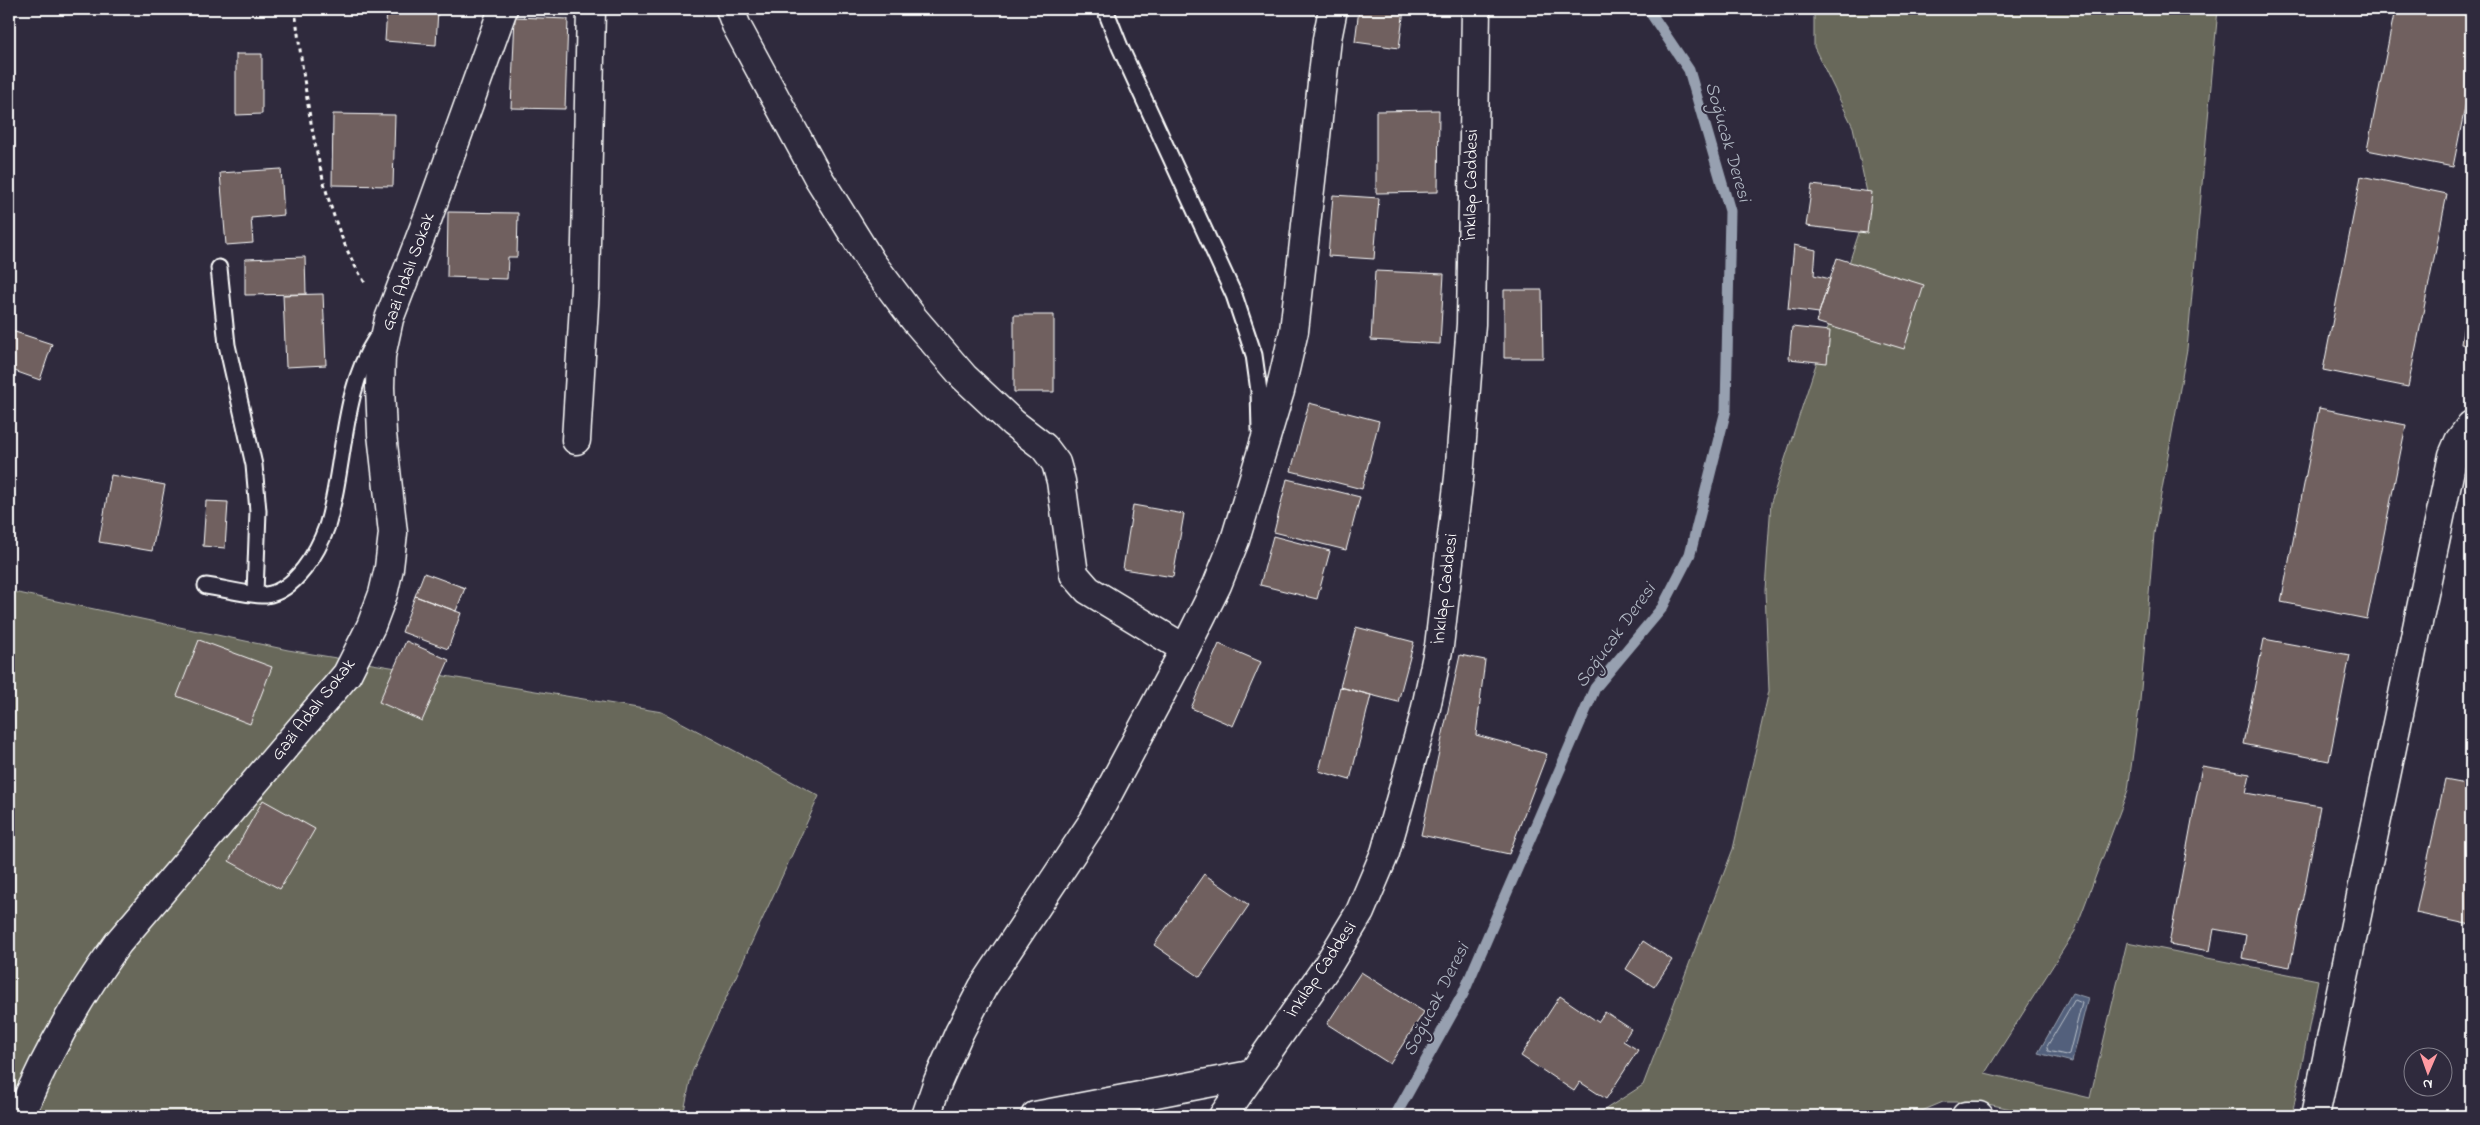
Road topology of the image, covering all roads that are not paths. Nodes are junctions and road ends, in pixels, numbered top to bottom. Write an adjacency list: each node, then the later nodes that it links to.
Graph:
1 (503, 9): 8 (street, Gazi Adalı Sokak)
2 (591, 9): 10 (street)
3 (730, 9): 14 (street)
4 (1105, 9): 11 (lane)
5 (1333, 9): 11 (street)
6 (1476, 9): 15 (street, İnkılap Caddesi)
7 (219, 268): 13 (lane)
8 (389, 319): 13 (lane); 16 (street, Gazi Adalı Sokak)
9 (2471, 425): 22 (street)
10 (576, 440)
11 (1261, 455): 14 (street)
12 (206, 586): 13 (lane)
13 (255, 593)
14 (1185, 649): 17 (street)
15 (1250, 1074): 18 (street); 19 (street, İnkılap Caddesi)
16 (20, 1116)
17 (926, 1116)
18 (1035, 1116)
19 (1223, 1116)
20 (1966, 1116): 21 (street)
21 (1979, 1116)
22 (2315, 1116)

